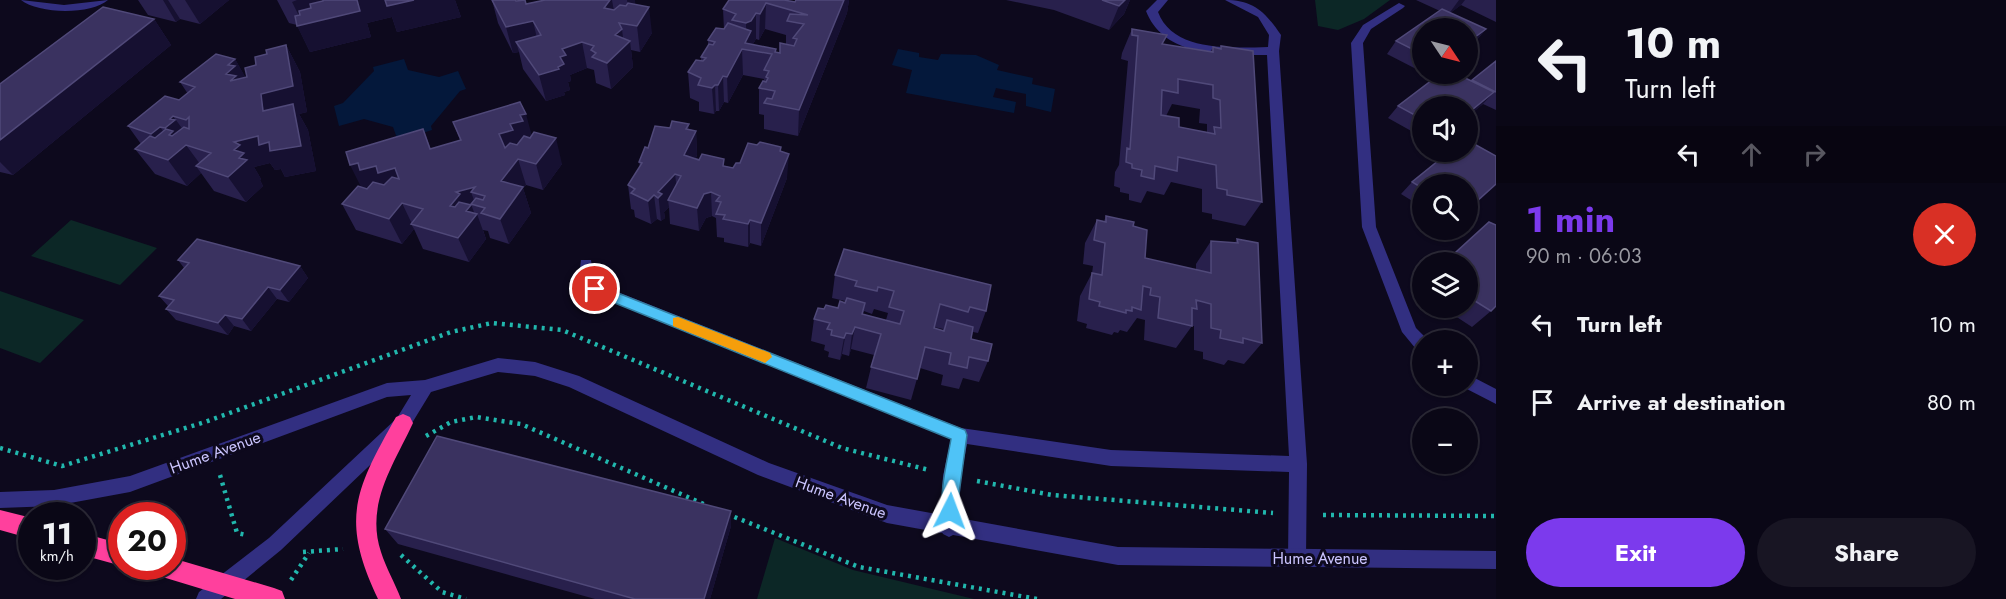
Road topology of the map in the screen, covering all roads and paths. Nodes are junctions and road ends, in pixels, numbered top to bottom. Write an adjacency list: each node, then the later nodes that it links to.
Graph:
1 (26, 0): 2 (street)
2 (103, 0)
3 (1163, 0): 6 (street)
4 (1230, 0): 6 (street)
5 (1399, 6): 8 (street)
6 (1273, 51): 16 (street)
7 (586, 264): 13 (street)
8 (1412, 334)
9 (425, 387): 12 (street); 18 (street, Hume Avenue); 25 (street, Hume Avenue)
10 (1478, 387): 11 (street)
11 (1496, 397)
12 (403, 423): 31 (street); 34 (highway)
13 (960, 435): 16 (street); 17 (street)
14 (425, 437): 19 (path)
15 (0, 448): 17 (path)
16 (1298, 464): 21 (street)
17 (952, 476): 21 (path); 25 (street)
18 (0, 500)
19 (711, 507)
20 (722, 512): 36 (path)
21 (1298, 515): 22 (path); 28 (street)
22 (1496, 516)
23 (0, 520): 24 (highway)
24 (18, 525)
25 (950, 528): 28 (street, Hume Avenue)
26 (398, 552): 35 (path)
27 (309, 553): 32 (path)
28 (1298, 558): 29 (street, Hume Avenue)
29 (1496, 560)
30 (186, 573): 31 (highway)
31 (226, 585): 32 (highway); 33 (street)
32 (280, 594)
33 (206, 599)
34 (390, 599)
35 (466, 599)
36 (1037, 599)

